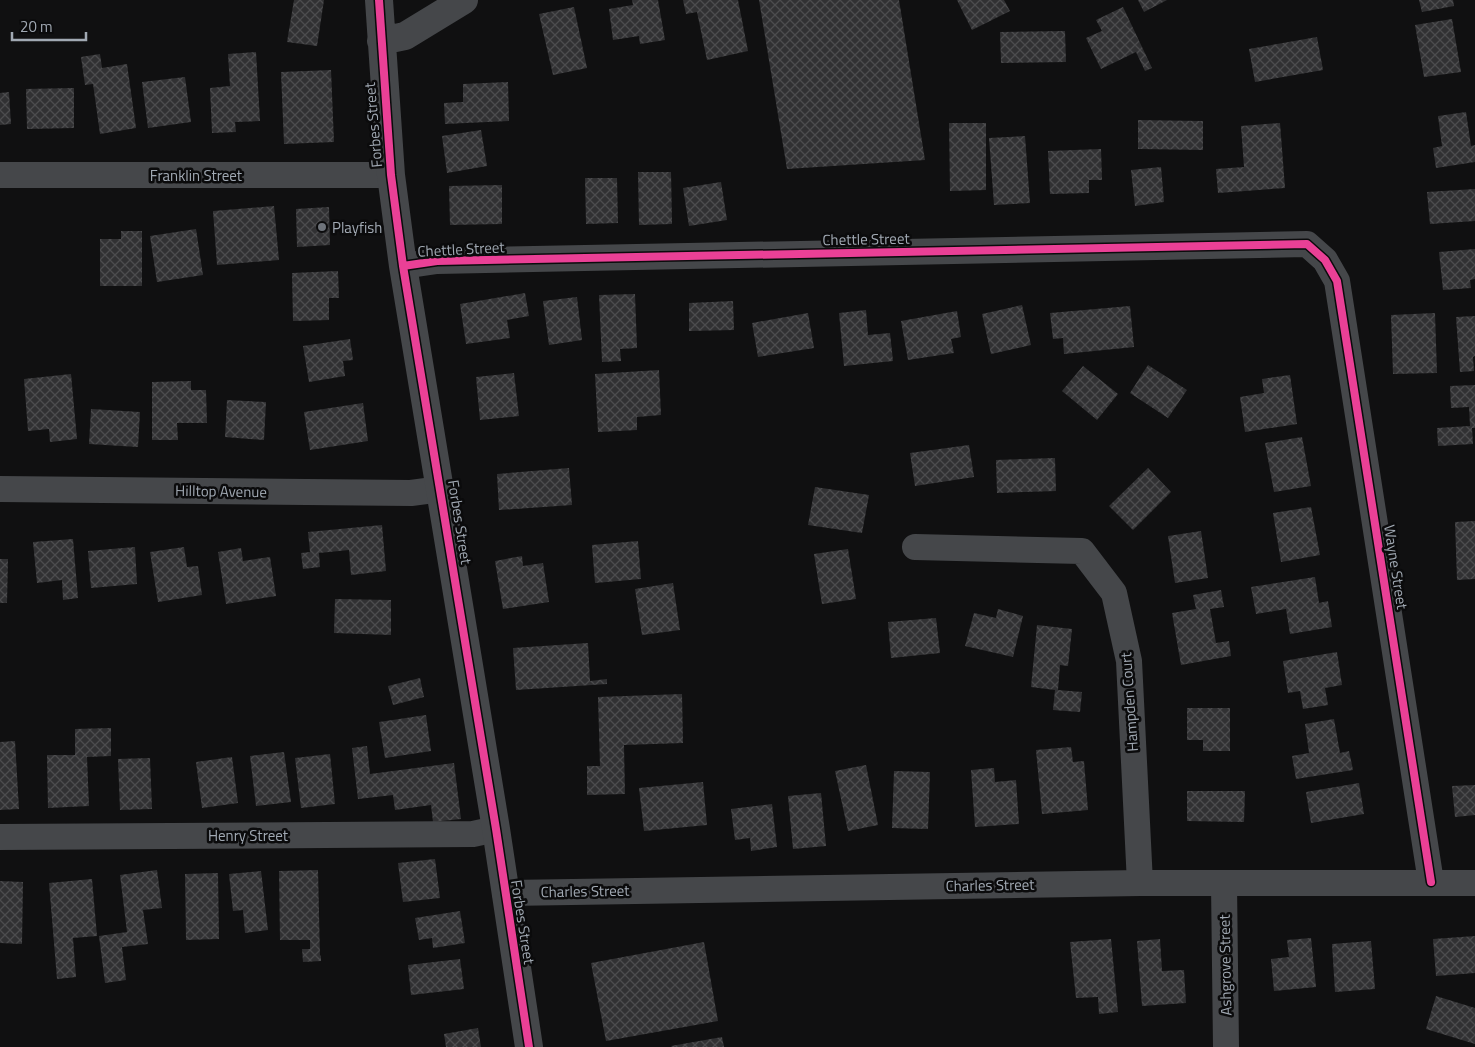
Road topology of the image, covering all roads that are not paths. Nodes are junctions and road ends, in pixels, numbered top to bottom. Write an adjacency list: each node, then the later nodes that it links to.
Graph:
1 (378, 0): 3 (street, Forbes Street)
2 (464, 0): 3 (street)
3 (381, 41): 5 (street, Forbes Street)
4 (0, 175): 5 (street, Franklin Street)
5 (391, 175): 7 (street, Forbes Street)
6 (1325, 260): 7 (street, Chettle Street); 13 (street, Wayne Street)
7 (403, 266): 9 (street, Forbes Street)
8 (0, 489): 9 (street, Hilltop Avenue)
9 (441, 489): 11 (street, Forbes Street)
10 (915, 547): 14 (street, Hampden Court)
11 (496, 829): 12 (street, Henry Street); 17 (street, Forbes Street)
12 (0, 837)
13 (1431, 882): 15 (street, Charles Street); 16 (street, Charles Street)
14 (1140, 883): 16 (street, Charles Street); 17 (street, Charles Street)
15 (1475, 883)
16 (1224, 884): 19 (street, Ashgrove Street)
17 (505, 893): 18 (street, Forbes Street)
18 (529, 1047)
19 (1226, 1047)

